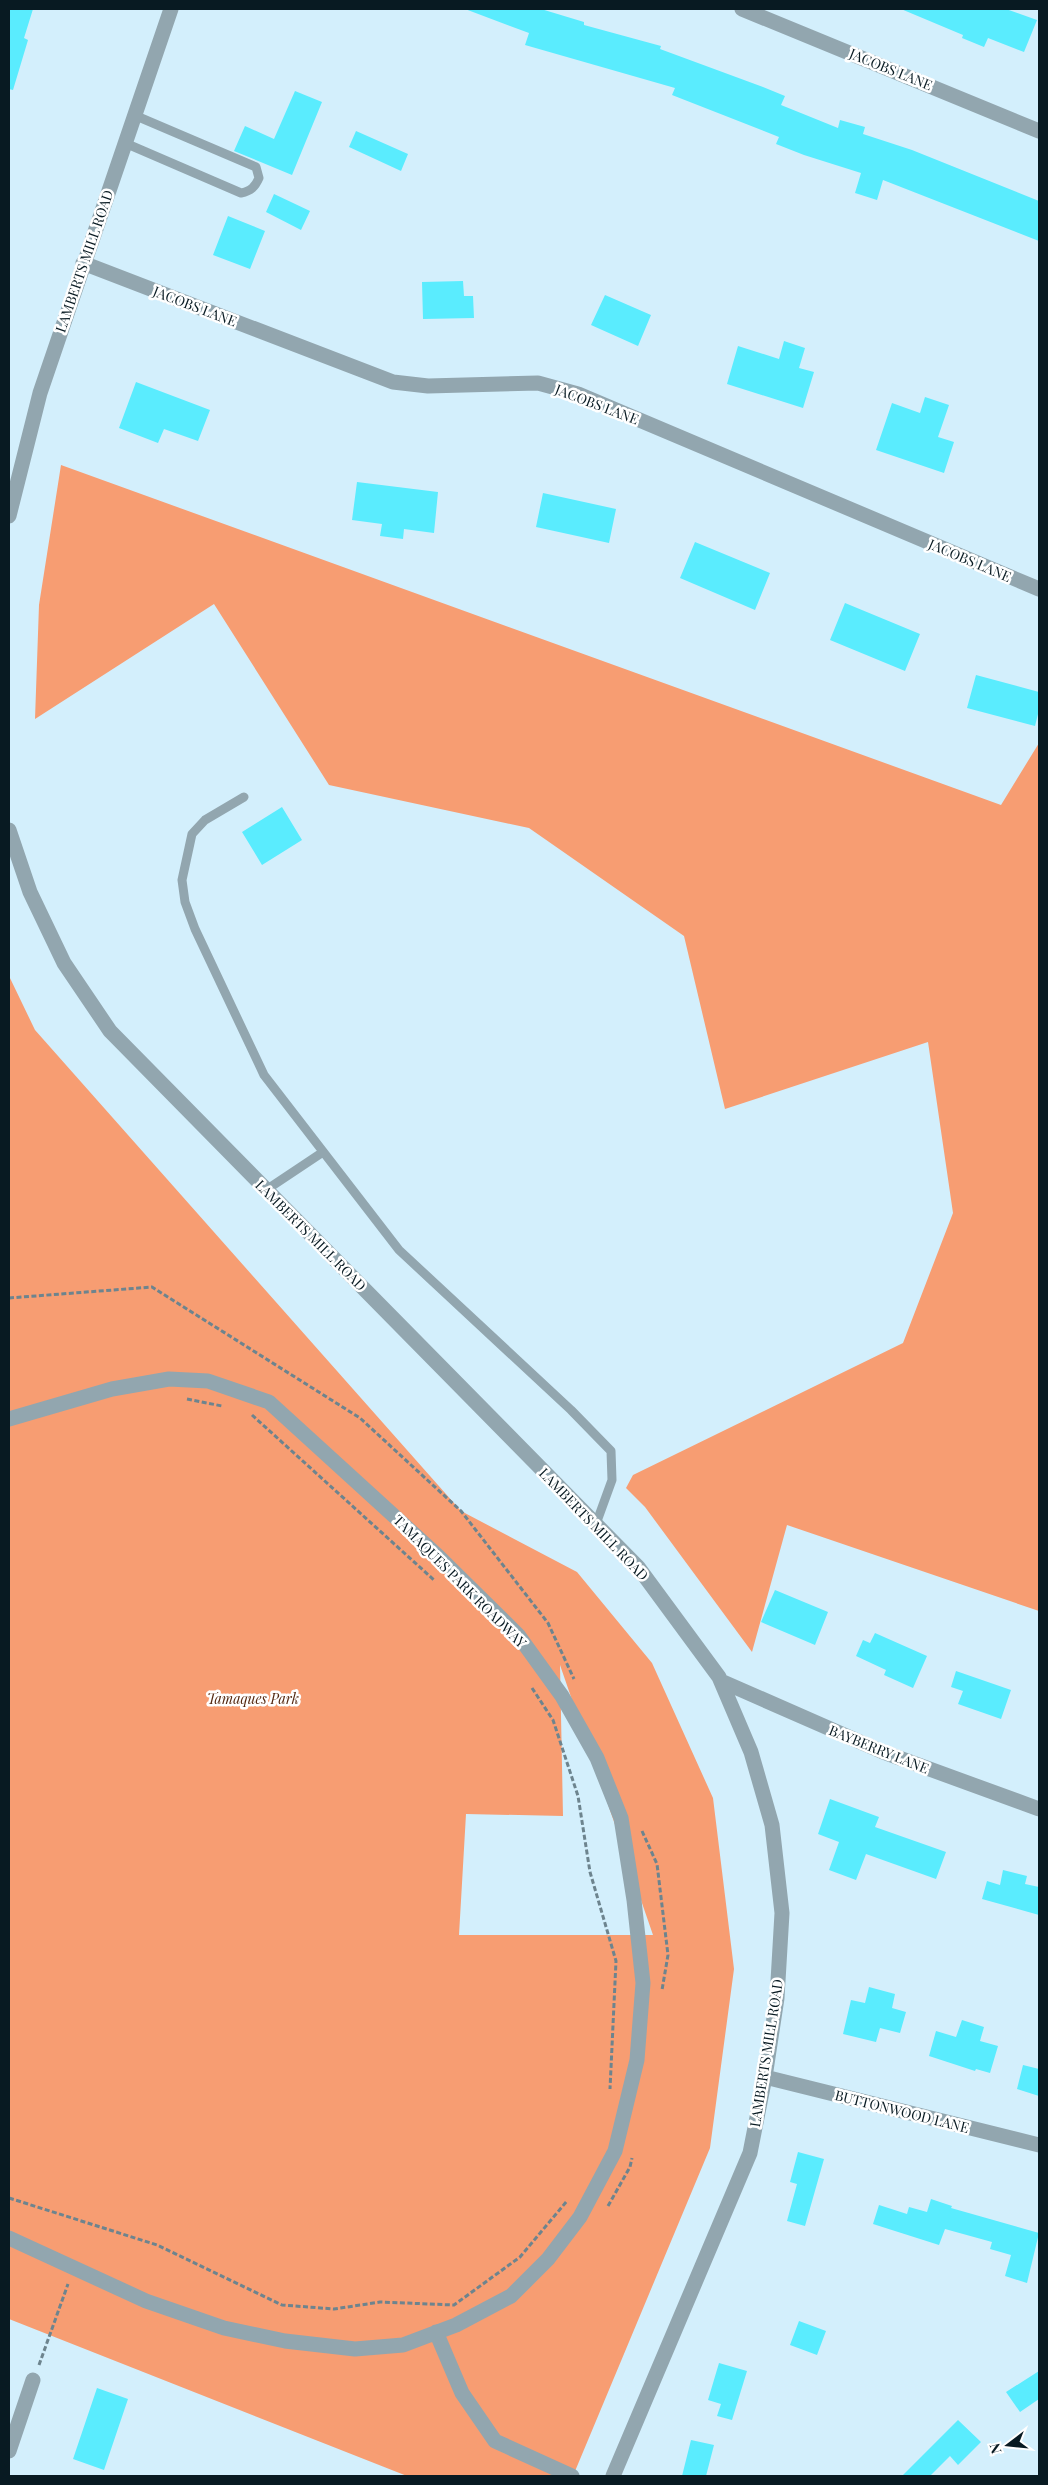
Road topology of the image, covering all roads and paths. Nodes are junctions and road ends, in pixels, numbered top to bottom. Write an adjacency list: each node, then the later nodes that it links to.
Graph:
1 (171, 9): 3 (street, LAMBERTS MILL ROAD)
2 (742, 9): 4 (street, JACOBS LANE)
3 (134, 115): 5 (street, LAMBERTS MILL ROAD); 5 (lane)
4 (1039, 131)
5 (124, 143): 6 (street, LAMBERTS MILL ROAD)
6 (83, 263): 7 (street, LAMBERTS MILL ROAD); 8 (street, JACOBS LANE)
7 (9, 516)
8 (1039, 589)
9 (244, 796): 11 (lane)
10 (9, 830): 12 (street, LAMBERTS MILL ROAD)
11 (323, 1152): 12 (lane); 18 (lane)
12 (266, 1190): 18 (street, LAMBERTS MILL ROAD)
13 (9, 1298): 22 (path)
14 (184, 1399): 15 (path)
15 (229, 1408)
16 (247, 1411): 19 (path)
17 (9, 1419): 35 (street, TAMAQUES PARK ROADWAY)
18 (596, 1524): 20 (street, LAMBERTS MILL ROAD)
19 (439, 1584)
20 (721, 1681): 23 (street, BAYBERRY LANE); 26 (street, LAMBERTS MILL ROAD)
21 (528, 1682): 27 (path)
22 (576, 1685)
23 (1039, 1809)
24 (641, 1828): 25 (path)
25 (661, 1994)
26 (765, 2077): 28 (street, BUTTONWOOD LANE); 39 (street, LAMBERTS MILL ROAD)
27 (610, 2092)
28 (1039, 2145)
29 (634, 2148): 32 (path)
30 (573, 2194): 31 (path)
31 (9, 2198)
32 (606, 2209)
33 (9, 2238): 34 (street, TAMAQUES PARK ROADWAY)
34 (73, 2269): 35 (street, TAMAQUES PARK ROADWAY); 36 (path)
35 (436, 2332): 38 (street)
36 (33, 2380): 37 (street)
37 (9, 2452)
38 (572, 2476)
39 (613, 2476)

